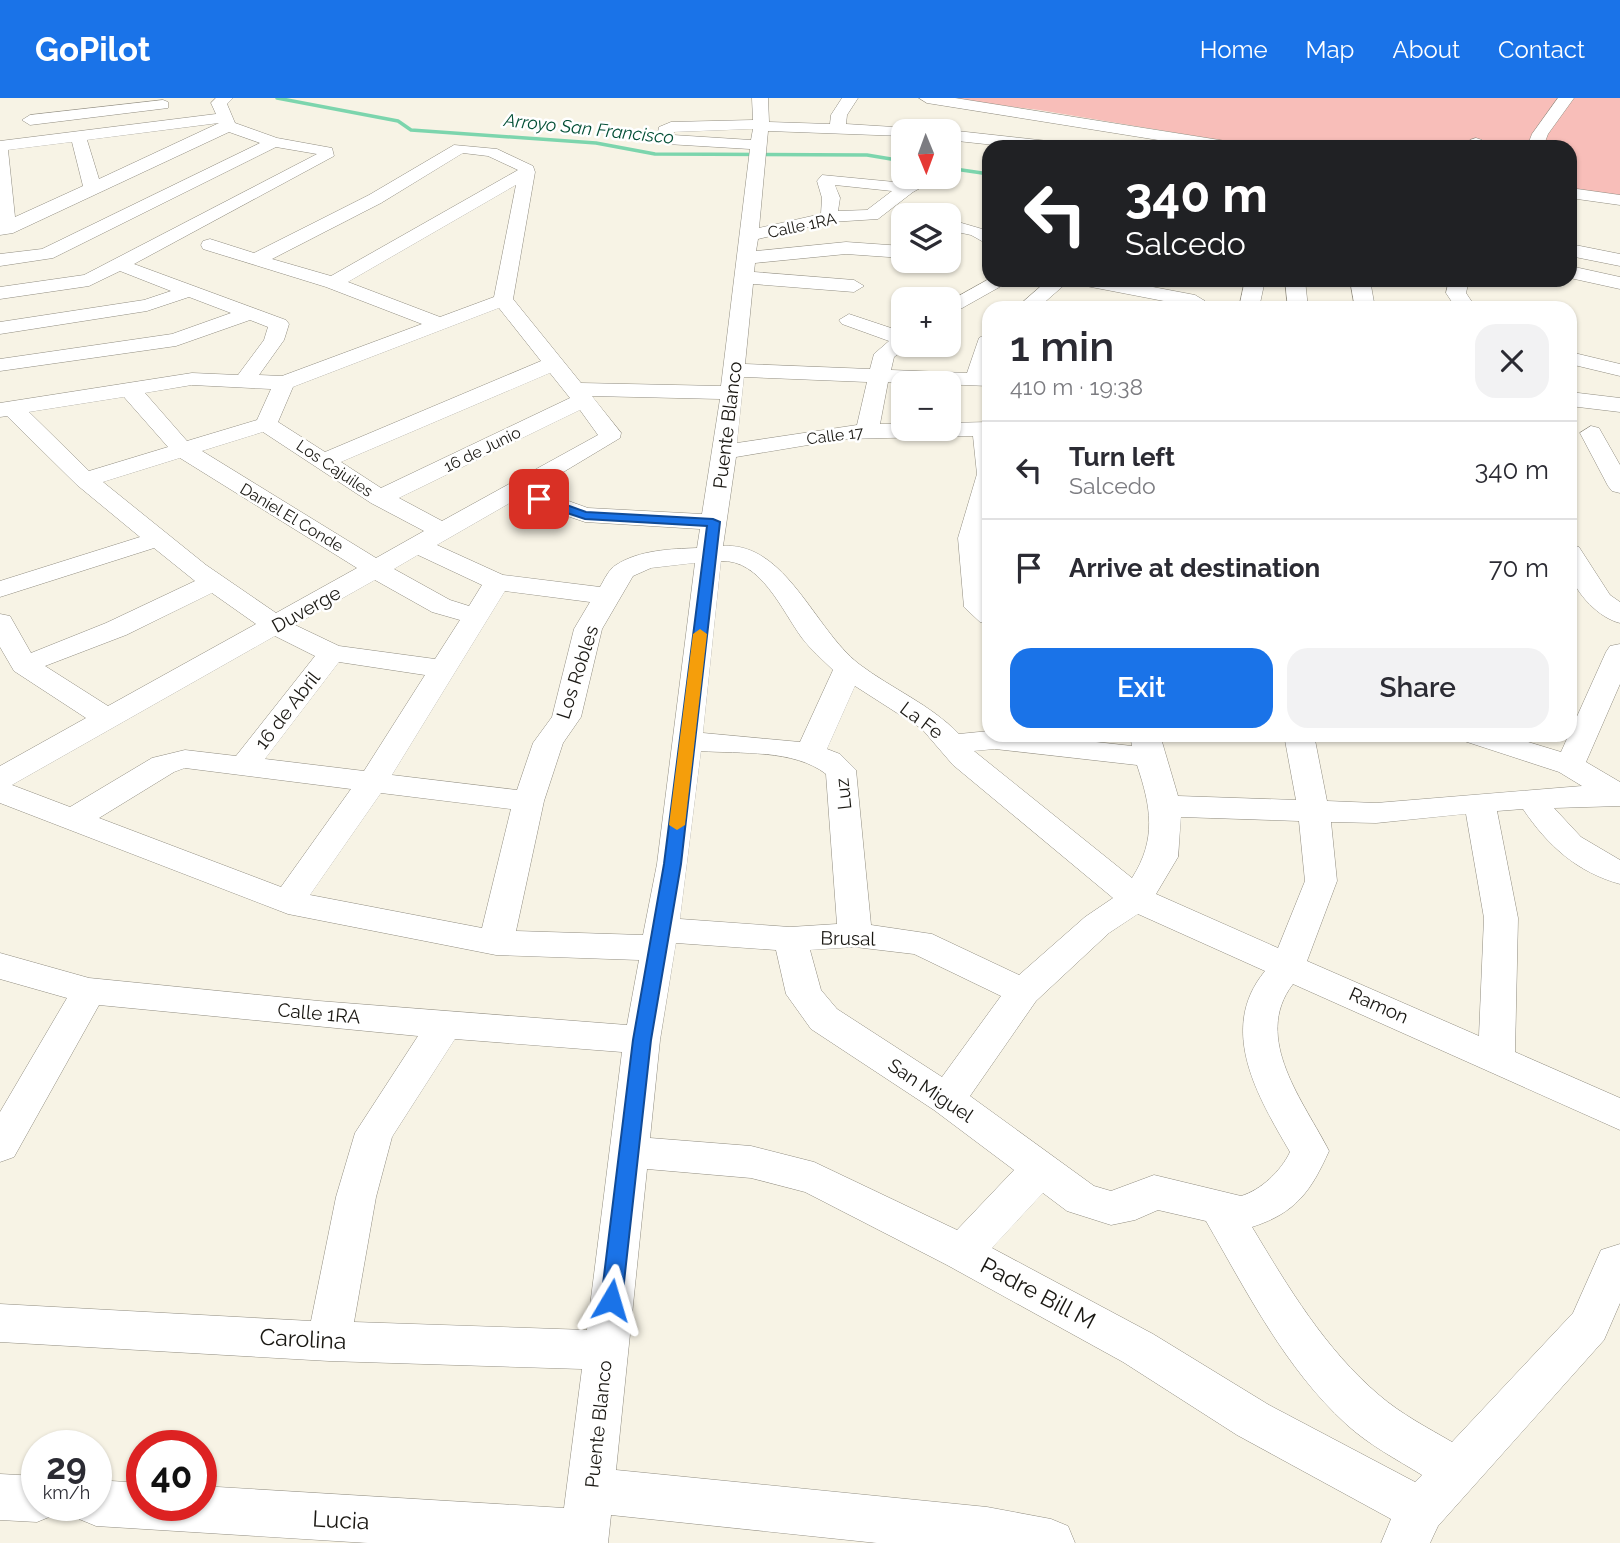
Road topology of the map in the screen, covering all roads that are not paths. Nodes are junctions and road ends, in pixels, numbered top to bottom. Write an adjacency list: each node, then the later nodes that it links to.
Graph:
1 (224, 98): 6 (street); 10 (street)
2 (760, 98): 12 (street, Puente Blanco)
3 (850, 98): 13 (street)
4 (927, 98): 8 (street)
5 (1566, 98): 19 (street)
6 (204, 100)
7 (179, 103): 11 (street)
8 (975, 105): 14 (street); 18 (street)
9 (905, 118): 13 (street); 21 (street)
10 (226, 122): 15 (street); 20 (street); 26 (street)
11 (13, 123)
12 (761, 125): 13 (street); 23 (street, Puente Blanco); 23 (street)
13 (838, 127)
14 (961, 127)
15 (78, 136): 22 (street); 26 (street)
16 (961, 137): 17 (street)
17 (992, 140)
18 (1167, 140)
19 (1538, 140)
20 (274, 142): 30 (street); 33 (street)
21 (883, 147)
22 (0, 148): 36 (street)
23 (758, 154): 41 (street, Puente Blanco)
24 (527, 172): 43 (street); 47 (street); 55 (street)
25 (891, 186): 34 (street)
26 (93, 189): 36 (street)
27 (906, 189): 31 (street, Calle 1RA)
28 (1577, 198): 29 (street)
29 (1620, 200)
30 (152, 202): 33 (street); 42 (street)
31 (883, 209): 32 (street); 34 (street, Calle 1RA)
32 (891, 211)
33 (218, 213): 45 (street)
34 (830, 217): 41 (street, Calle 1RA)
35 (961, 227): 37 (street)
36 (4, 230)
37 (982, 235)
38 (210, 244): 43 (street)
39 (891, 251): 41 (street)
40 (1577, 251): 44 (street)
41 (747, 257): 49 (street); 71 (street, Puente Blanco)
42 (0, 260)
43 (255, 260): 47 (street)
44 (1620, 260)
45 (120, 265): 53 (street); 54 (street)
46 (1577, 274): 48 (street)
47 (333, 283): 61 (street)
48 (1620, 283)
49 (854, 286)
50 (989, 287): 58 (street)
51 (1052, 287): 57 (street)
52 (1103, 287): 56 (street)
53 (192, 290): 59 (street); 62 (street)
54 (0, 293)
55 (503, 300): 61 (street); 66 (street)
56 (1135, 300)
57 (1034, 301)
58 (961, 303)
59 (251, 313): 67 (street); 72 (street)
60 (849, 320): 63 (street)
61 (438, 323): 73 (street)
62 (0, 327)
63 (891, 336)
64 (891, 349): 69 (street)
65 (1577, 360): 68 (street)
66 (553, 364): 75 (street); 86 (street)
67 (0, 365)
68 (1620, 370)
69 (878, 377): 70 (street); 71 (street); 81 (street)
70 (982, 380)
71 (733, 382): 75 (street); 85 (street, Puente Blanco)
72 (250, 383): 73 (street); 74 (street)
73 (284, 383): 79 (street)
74 (130, 390): 78 (street); 84 (street, Daniel El Conde)
75 (580, 395): 89 (street, Duverge); 90 (street, 16 de Junio)
76 (1577, 400): 77 (street)
77 (1620, 405)
78 (6, 409): 87 (street)
79 (266, 424): 84 (street); 86 (street, Los Cajuiles)
80 (982, 429): 81 (street, Calle 17)
81 (867, 431): 85 (street, Calle 17)
82 (1581, 433): 83 (street); 88 (street)
83 (1620, 436)
84 (183, 449): 87 (street); 97 (street, Daniel El Conde)
85 (725, 452): 93 (street, Puente Blanco)
86 (326, 460): 90 (street, Los Cajuiles)
87 (85, 480): 94 (street)
88 (1620, 486)
89 (516, 491): 92 (street, Duverge); 93 (street)
90 (380, 498): 92 (street, Los Cajuiles)
91 (982, 499): 102 (street)
92 (444, 532): 95 (street, Duverge)
93 (712, 538): 101 (street, Los Robles); 111 (street, La Fe); 113 (street, Puente Blanco)
94 (158, 539): 98 (street); 100 (street)
95 (419, 546): 97 (street, Duverge); 99 (street)
96 (1577, 563): 103 (street)
97 (379, 570): 104 (street, Daniel El Conde); 106 (street, Duverge)
98 (215, 581): 106 (street); 109 (street)
99 (497, 582): 101 (street); 104 (street)
100 (0, 589)
101 (607, 596): 128 (street, Los Robles)
102 (982, 611)
103 (1620, 615)
104 (473, 616): 110 (street)
105 (0, 622): 109 (street)
106 (276, 626): 108 (street); 112 (street, Duverge)
107 (1620, 652): 121 (street)
108 (332, 653): 110 (street); 122 (street, 16 de Abril)
109 (24, 665): 112 (street)
110 (444, 669): 124 (street)
111 (848, 669): 118 (street, La Fe); 120 (street)
112 (109, 720): 123 (street, Duverge)
113 (687, 741): 120 (street, Luz); 137 (street, Puente Blanco)
114 (982, 741): 118 (street)
115 (1046, 742): 119 (street)
116 (1300, 742): 131 (street)
117 (1496, 742): 121 (street)
118 (952, 744): 134 (street, La Fe)
119 (1147, 746): 130 (street)
120 (810, 753): 136 (street, Luz)
121 (1570, 765): 126 (street)
122 (242, 768): 124 (street); 132 (street)
123 (0, 779)
124 (373, 781): 128 (street); 135 (street)
125 (0, 792): 132 (street, Brusal)
126 (1618, 795): 127 (street)
127 (1532, 799): 129 (street); 133 (street)
128 (528, 801): 139 (street, Los Robles)
129 (1480, 802): 131 (street); 146 (street)
130 (1166, 806): 131 (street); 134 (street)
131 (1314, 813): 141 (street)
132 (74, 819): 135 (street, Brusal)
133 (1620, 873)
134 (1136, 899): 141 (street, Ramon); 143 (street)
135 (288, 902): 139 (street, Brusal)
136 (855, 935): 138 (street, Brusal); 143 (street, Brusal)
137 (660, 939): 138 (street, Brusal); 139 (street, Brusal); 145 (street, Puente Blanco)
138 (790, 939): 147 (street, San Miguel)
139 (496, 943)
140 (0, 966): 142 (street, Calle 1RA)
141 (1289, 966): 146 (street, Ramon); 152 (street)
142 (89, 991): 144 (street, Calle 1RA); 149 (street)
143 (1023, 992): 147 (street)
144 (445, 1024): 145 (street, Calle 1RA); 156 (street)
145 (642, 1040): 150 (street, Puente Blanco)
146 (1496, 1059): 148 (street, Ramon)
147 (947, 1099): 151 (street, San Miguel)
148 (1620, 1115)
149 (0, 1146)
150 (629, 1152): 153 (street, Padre Bill M); 157 (street, Puente Blanco)
151 (1040, 1168): 152 (street, San Miguel); 153 (street)
152 (1218, 1205): 158 (street)
153 (962, 1252): 163 (street, Padre Bill M)
154 (1620, 1262): 158 (street)
155 (0, 1323): 156 (street, Carolina)
156 (329, 1341): 157 (street, Carolina)
157 (606, 1350): 162 (street, Puente Blanco)
158 (1456, 1469): 163 (street)
159 (0, 1497): 160 (street)
160 (21, 1498)
161 (112, 1505): 164 (street, Lucia)
162 (587, 1522): 164 (street, Lucia); 165 (street, Lucia)
163 (1413, 1527)
164 (294, 1530)
165 (1051, 1543)

